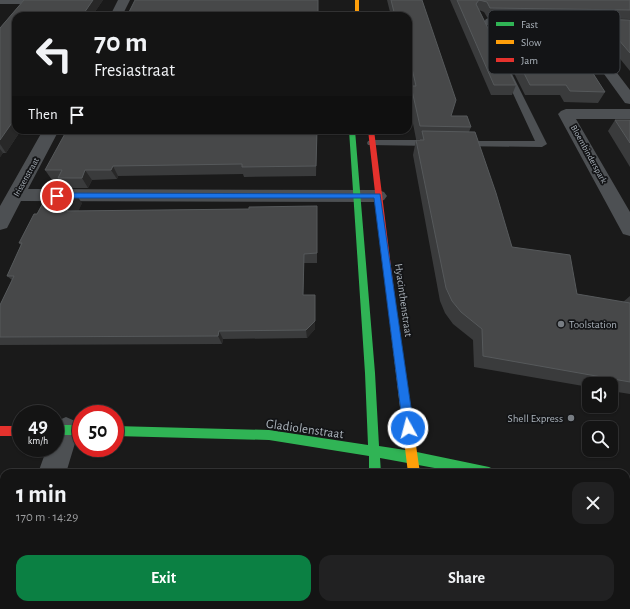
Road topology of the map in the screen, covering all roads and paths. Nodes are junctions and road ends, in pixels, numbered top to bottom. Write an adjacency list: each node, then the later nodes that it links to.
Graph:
1 (53, 0): 5 (lane)
2 (124, 0): 7 (street)
3 (357, 0): 8 (main road)
4 (0, 2): 5 (lane)
5 (32, 2): 6 (lane)
6 (24, 11)
7 (118, 12)
8 (358, 12)
9 (620, 24): 10 (street)
10 (630, 24)
11 (508, 74): 18 (lane)
12 (611, 74): 13 (street)
13 (630, 100)
14 (630, 114): 23 (street, Bloembinderspark)
15 (50, 134): 19 (street, Irissenstraat)
16 (352, 134): 20 (main road)
17 (371, 134): 18 (main road, Hyacinthenstraat)
18 (372, 143): 21 (main road, Hyacinthenstraat)
19 (15, 196): 20 (street); 22 (street, Irissenstraat)
20 (356, 196): 21 (street); 28 (main road)
21 (378, 196): 29 (main road, Hyacinthenstraat)
22 (0, 223)
23 (630, 229)
24 (12, 430): 26 (main road)
25 (67, 430): 30 (street)
26 (0, 431)
27 (124, 431): 28 (main road, Gladiolenstraat)
28 (373, 451): 29 (main road, Gladiolenstraat); 31 (main road)
29 (412, 457): 32 (main road, Hyacinthenstraat); 33 (main road, Gladiolenstraat)
30 (53, 469)
31 (375, 469)
32 (414, 469)
33 (470, 469)

